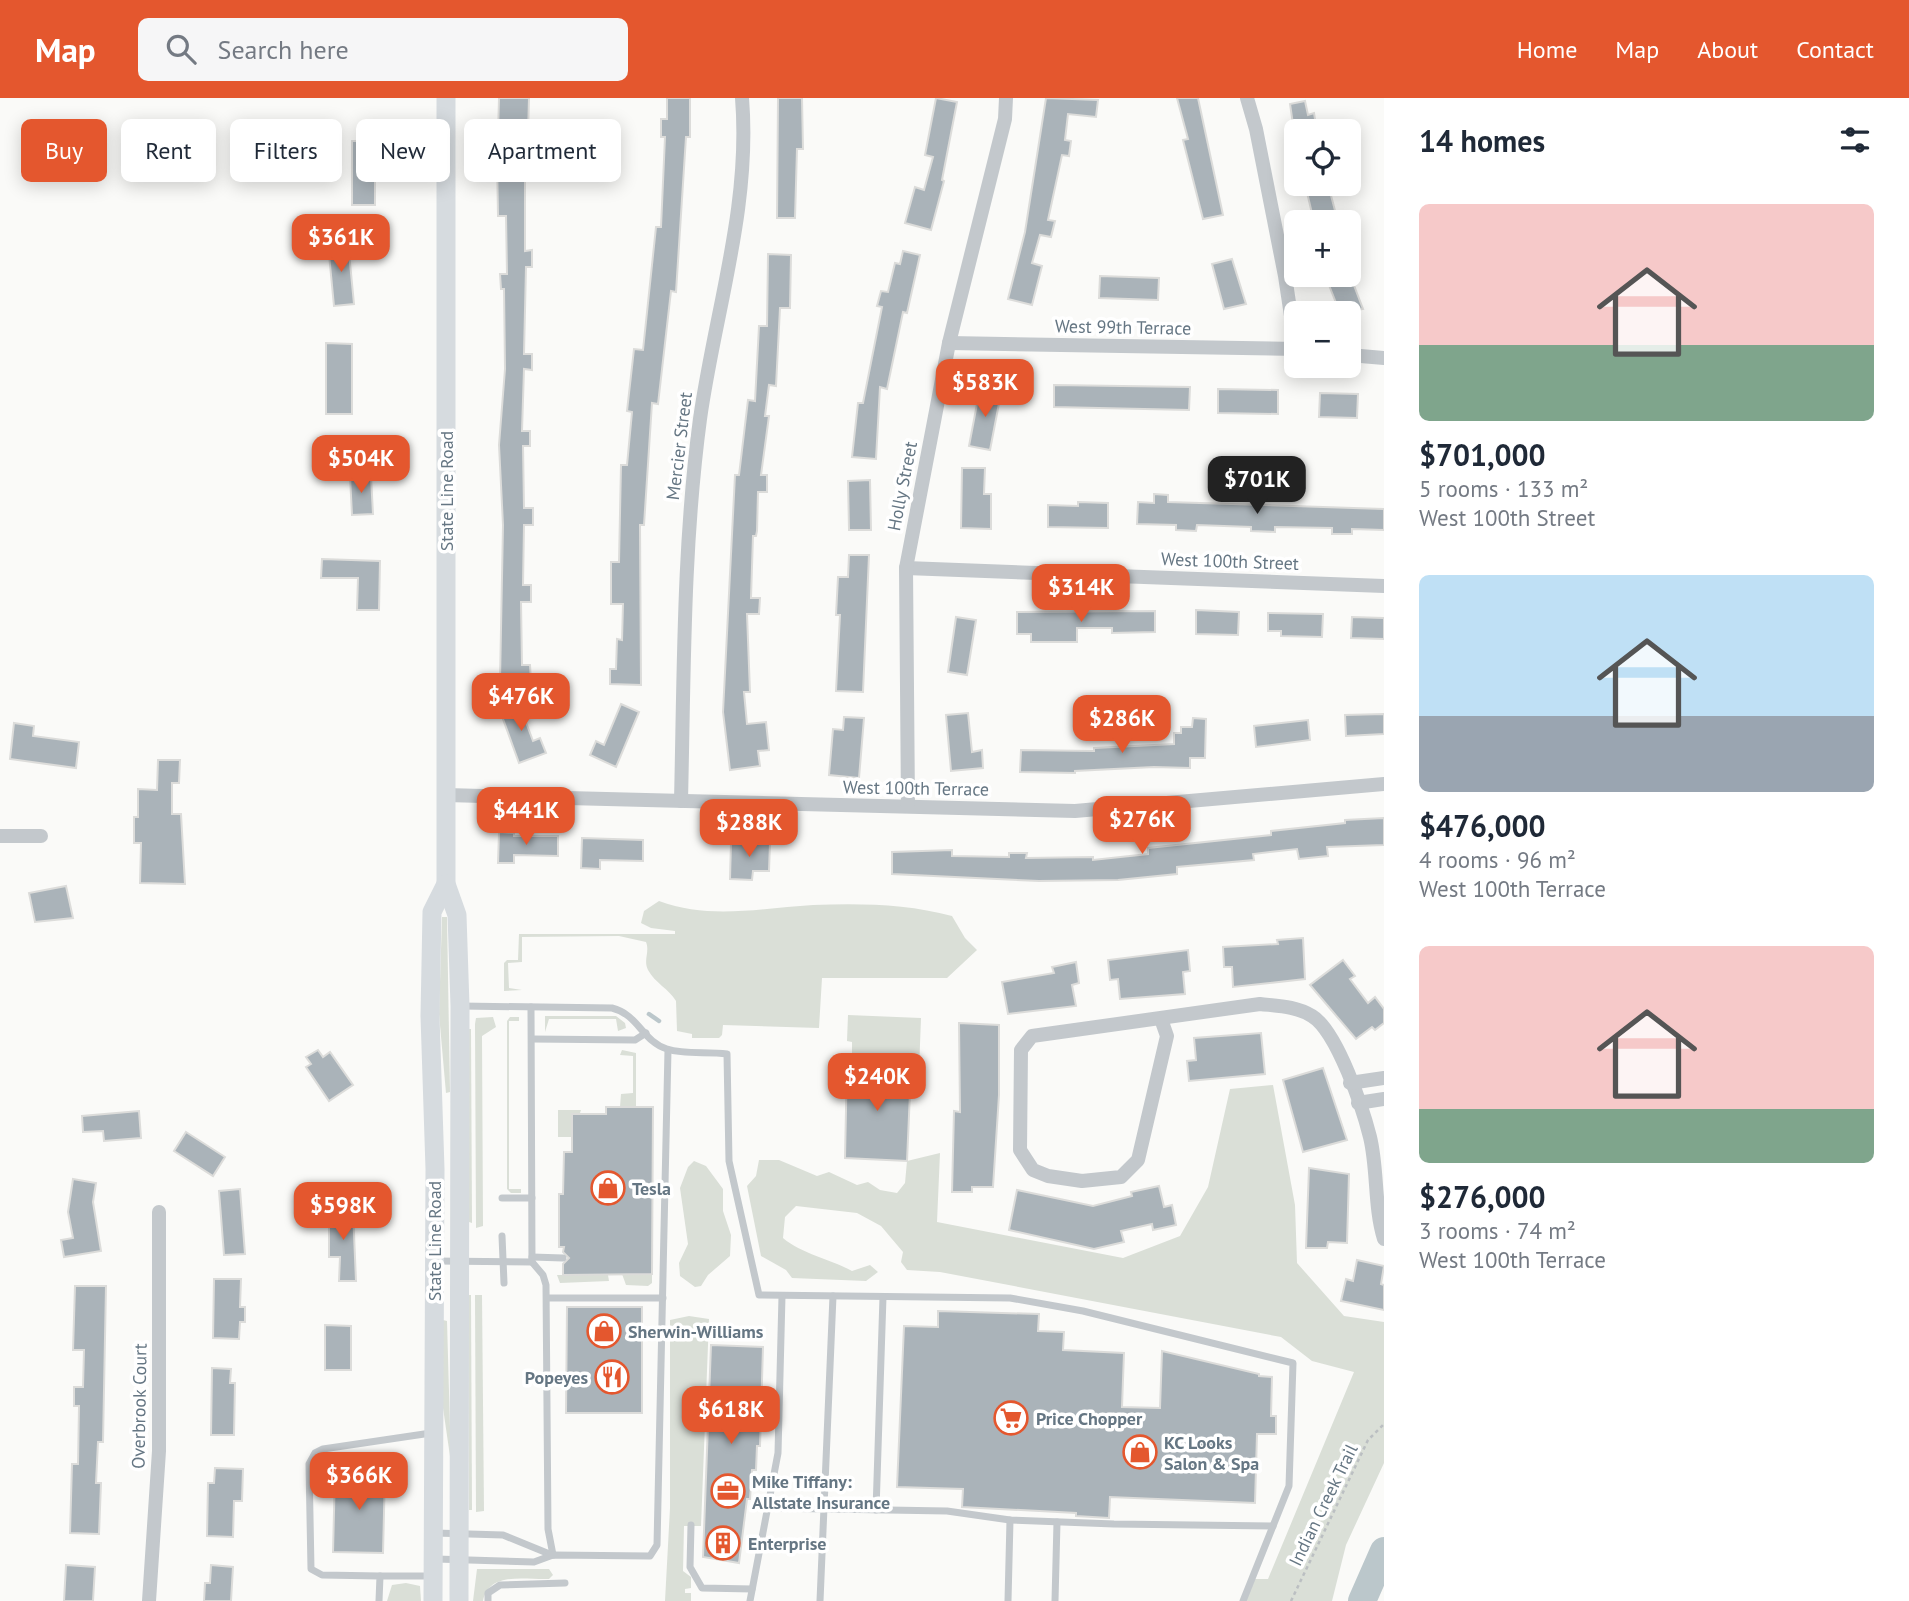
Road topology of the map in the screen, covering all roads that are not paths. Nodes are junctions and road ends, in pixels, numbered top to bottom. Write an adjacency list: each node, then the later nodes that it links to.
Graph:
1 (446, 98): 13 (main road, State Line Road)
2 (742, 98): 14 (street, Mercier Street)
3 (1006, 98): 6 (street, Holly Street)
4 (1247, 98): 5 (street)
5 (1289, 301)
6 (949, 343): 7 (street, West 99th Terrace); 10 (street, Holly Street)
7 (1284, 349)
8 (1361, 356): 9 (street)
9 (1384, 358)
10 (906, 568): 11 (street, West 100th Street); 15 (street, Holly Street)
11 (1384, 586)
12 (1384, 784): 15 (street, West 100th Terrace)
13 (446, 794): 14 (street, West 100th Terrace); 18 (main road, State Line Road)
14 (681, 802): 15 (street, West 100th Terrace)
15 (908, 806)
16 (0, 836): 17 (street)
17 (41, 836)
18 (446, 884): 19 (main road, State Line Road); 36 (main road, State Line Road)
19 (460, 1006): 20 (lane); 37 (main road, State Line Road)
20 (531, 1007): 22 (lane); 23 (lane)
21 (1161, 1019): 21 (street); 26 (street)
22 (646, 1033): 23 (lane); 24 (lane)
23 (532, 1039): 30 (lane)
24 (668, 1050): 40 (lane); 44 (lane)
25 (1384, 1078): 26 (street)
26 (1350, 1083): 28 (street)
27 (1384, 1099): 28 (street)
28 (1358, 1103): 33 (street)
29 (502, 1198): 30 (lane)
30 (532, 1198): 35 (lane)
31 (159, 1212): 61 (street, Overbrook Court)
32 (502, 1236): 38 (lane)
33 (1384, 1239)
34 (563, 1258): 35 (lane)
35 (532, 1259): 38 (lane); 43 (lane)
36 (434, 1261): 37 (lane); 45 (main road, State Line Road)
37 (460, 1261): 38 (lane); 54 (main road, State Line Road)
38 (503, 1261): 39 (lane)
39 (504, 1283)
40 (782, 1296): 41 (lane); 46 (lane)
41 (833, 1296): 42 (lane); 47 (lane)
42 (883, 1297): 48 (lane); 52 (lane)
43 (547, 1298): 44 (lane); 55 (lane)
44 (663, 1298): 55 (lane)
45 (434, 1433): 53 (main road, State Line Road); 58 (lane)
46 (768, 1508): 47 (lane); 60 (lane)
47 (825, 1509): 48 (lane); 67 (lane)
48 (876, 1510): 49 (lane)
49 (1010, 1520): 50 (lane); 68 (lane)
50 (1057, 1522): 52 (lane); 69 (lane)
51 (691, 1525): 60 (lane)
52 (1273, 1526): 70 (lane)
53 (434, 1533): 54 (lane); 57 (main road, State Line Road)
54 (459, 1534): 55 (lane); 56 (main road, State Line Road)
55 (553, 1555): 56 (lane)
56 (459, 1559): 57 (lane); 64 (main road, State Line Road)
57 (434, 1567): 58 (lane); 63 (main road, State Line Road)
58 (380, 1576): 62 (lane)
59 (565, 1583): 65 (lane)
60 (752, 1589): 66 (lane)
61 (149, 1601)
62 (379, 1601)
63 (433, 1601)
64 (459, 1601)
65 (488, 1601)
66 (750, 1601)
67 (820, 1601)
68 (1008, 1601)
69 (1055, 1601)
70 (1243, 1601)

